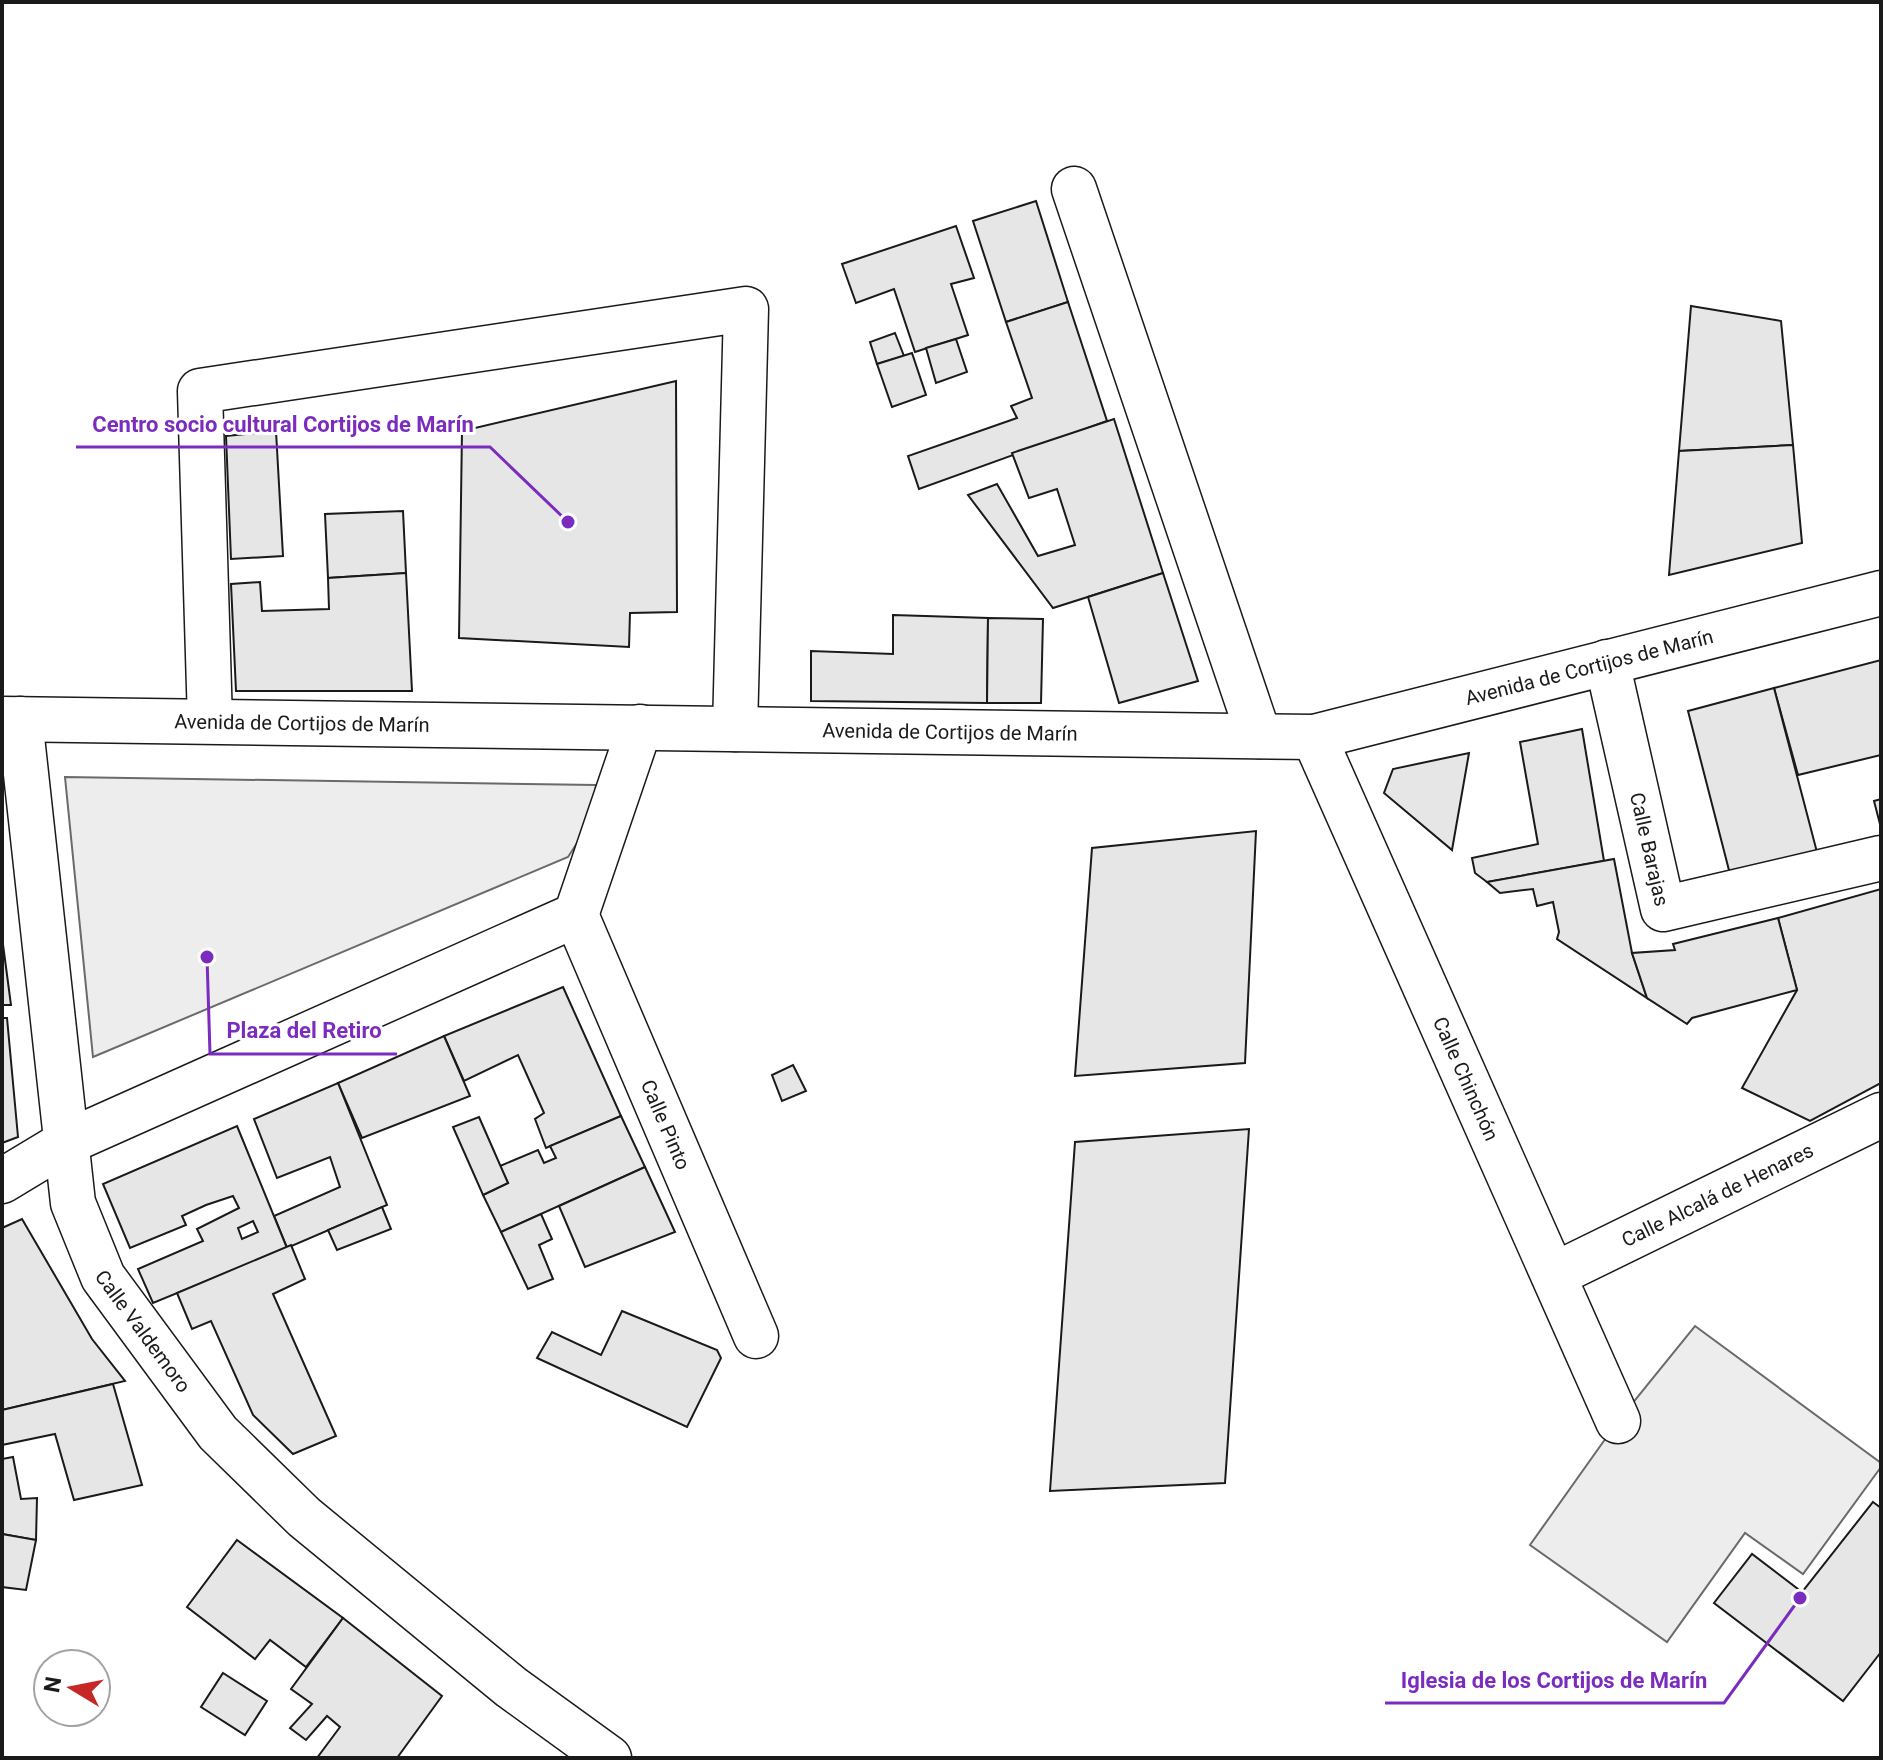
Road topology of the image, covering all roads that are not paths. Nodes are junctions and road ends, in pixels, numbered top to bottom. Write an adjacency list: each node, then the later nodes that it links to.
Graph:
1 (1074, 189): 8 (street)
2 (1881, 593): 3 (street, Avenida de Cortijos de Marín)
3 (1607, 662): 9 (street, Avenida de Cortijos de Marín); 10 (street, Calle Barajas)
4 (11, 719): 5 (street, Avenida de Cortijos de Marín); 13 (street, Calle Valdemoro)
5 (210, 721): 6 (street, Avenida de Cortijos de Marín); 7 (street)
6 (640, 727): 7 (street, Avenida de Cortijos de Marín); 11 (street)
7 (735, 729): 8 (street, Avenida de Cortijos de Marín)
8 (1259, 736): 9 (street, Avenida de Cortijos de Marín)
9 (1314, 737): 15 (street, Calle Chinchón)
10 (1881, 858)
11 (576, 915): 13 (street); 16 (street, Calle Pinto)
12 (1881, 1115): 15 (street, Calle Alcalá de Henares)
13 (65, 1143): 14 (street); 18 (street, Calle Valdemoro)
14 (2, 1181)
15 (1554, 1275): 17 (street, Calle Chinchón)
16 (756, 1336)
17 (1618, 1421)
18 (609, 1758)

